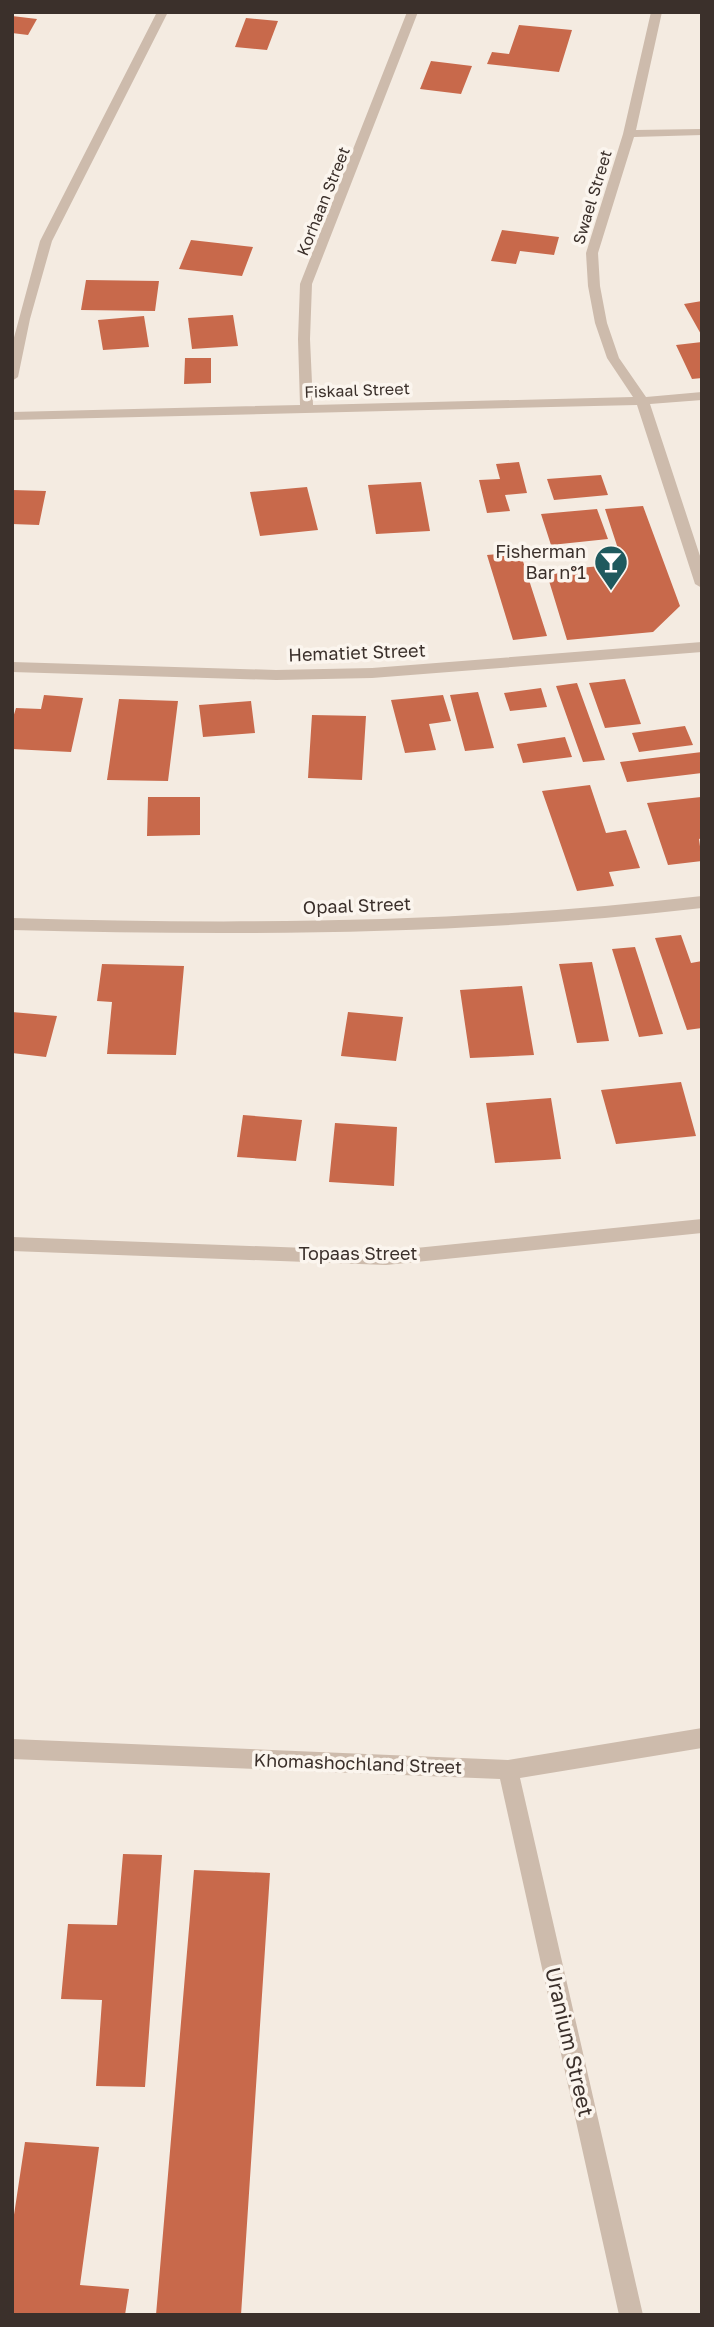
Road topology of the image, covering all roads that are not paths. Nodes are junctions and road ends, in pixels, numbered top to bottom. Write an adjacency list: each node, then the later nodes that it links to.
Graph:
1 (163, 12): 6 (street)
2 (413, 12): 9 (street, Korhaan Street)
3 (657, 12): 5 (street, Swael Street)
4 (702, 132): 5 (street)
5 (629, 134): 8 (street, Swael Street)
6 (12, 377)
7 (702, 396): 8 (street, Fiskaal Street)
8 (642, 401): 9 (street, Fiskaal Street); 11 (street, Swael Street)
9 (307, 409): 10 (street, Fiskaal Street)
10 (12, 416)
11 (702, 584)
12 (702, 647): 13 (street, Hematiet Street)
13 (12, 667)
14 (702, 902): 15 (street, Opaal Street)
15 (12, 924)
16 (702, 1226): 17 (street, Topaas Street)
17 (12, 1244)
18 (702, 1738): 20 (street, Khomashochland Street)
19 (12, 1749): 20 (street, Khomashochland Street)
20 (508, 1770): 21 (street, Uranium Street)
21 (631, 2315)

